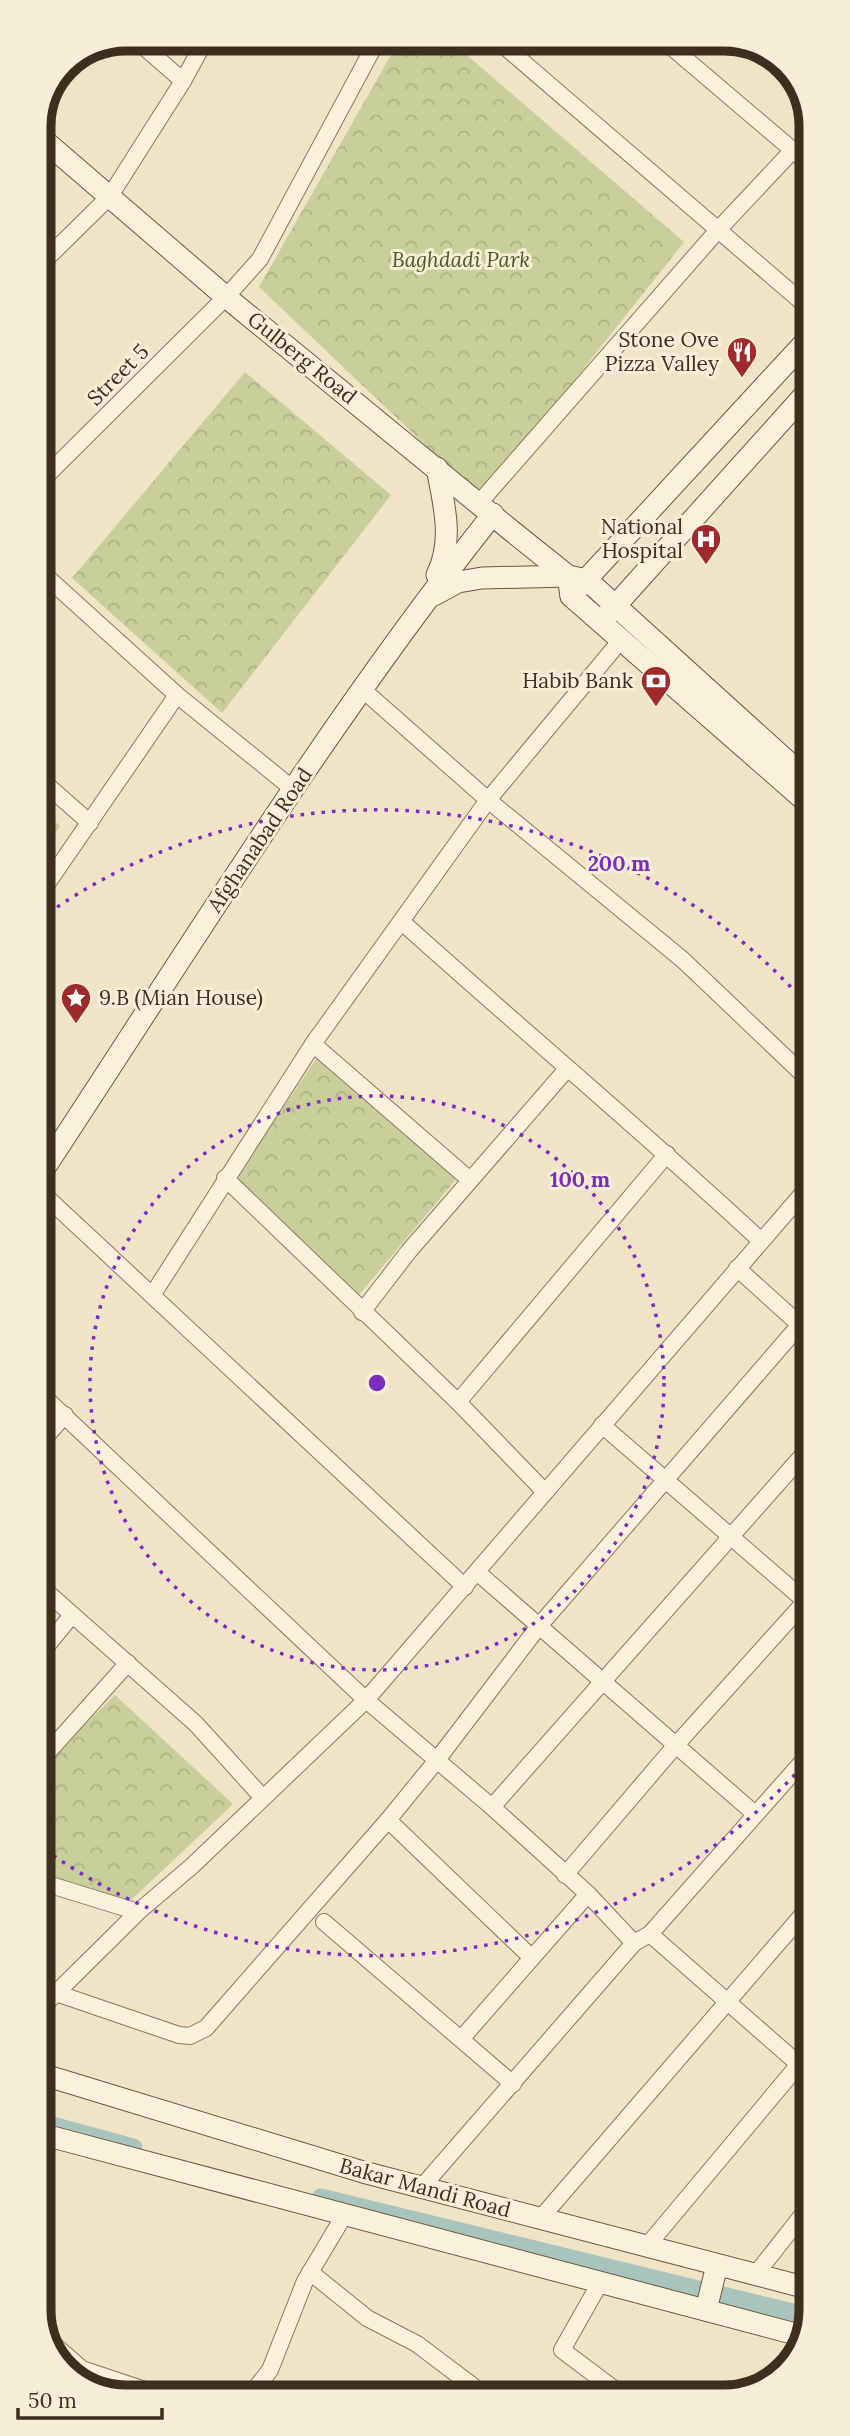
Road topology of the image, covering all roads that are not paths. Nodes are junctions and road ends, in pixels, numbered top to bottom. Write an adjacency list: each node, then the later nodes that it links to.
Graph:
1 (150, 51): 6 (street)
2 (199, 51): 6 (street)
3 (372, 51): 13 (street, Street 5)
4 (510, 51): 11 (street)
5 (677, 51): 8 (street)
6 (183, 81): 10 (street)
7 (51, 146): 10 (main road, Gulberg Road)
8 (799, 148)
9 (799, 152): 11 (street)
10 (110, 196): 12 (street); 13 (main road, Gulberg Road)
11 (718, 230): 14 (street); 19 (street)
12 (51, 254)
13 (226, 297): 17 (main road, Gulberg Road); 18 (street, Street 5)
14 (799, 300)
15 (799, 349): 21 (main road)
16 (799, 401): 23 (main road)
17 (437, 468): 19 (main road, Gulberg Road); 22 (main road)
18 (51, 471)
19 (486, 508): 21 (main road, Gulberg Road); 22 (main road, Afghanabad Road)
20 (51, 581): 26 (street)
21 (576, 584): 22 (main road); 23 (main road, Gulberg Road)
22 (426, 599): 25 (main road, Afghanabad Road)
23 (608, 613): 24 (main road, Gulberg Road); 27 (main road, Gulberg Road)
24 (621, 639): 30 (main road, Gulberg Road); 31 (street)
25 (362, 690): 29 (main road, Afghanabad Road); 31 (street)
26 (177, 695): 29 (street); 32 (street)
27 (799, 773)
28 (51, 788): 32 (street)
29 (293, 789): 39 (main road, Afghanabad Road)
30 (799, 795)
31 (488, 800): 34 (street); 37 (street)
32 (90, 823): 33 (street)
33 (51, 878)
34 (402, 922): 35 (street); 36 (street)
35 (313, 1044): 40 (street); 41 (street)
36 (567, 1069): 38 (street); 41 (street)
37 (799, 1070)
38 (667, 1154): 44 (street); 50 (street)
39 (51, 1158)
40 (225, 1178): 46 (street); 47 (street)
41 (470, 1180): 47 (street)
42 (799, 1198): 44 (street)
43 (51, 1201): 46 (street)
44 (761, 1241): 45 (street)
45 (737, 1268): 48 (street); 53 (street)
46 (153, 1294): 60 (street)
47 (362, 1312): 50 (street)
48 (799, 1318)
49 (799, 1333): 56 (street)
50 (458, 1402): 57 (street)
51 (51, 1403): 52 (street)
52 (65, 1415): 54 (street); 69 (street)
53 (602, 1425): 56 (street); 57 (street)
54 (51, 1431)
55 (799, 1459): 58 (street)
56 (666, 1480): 58 (street); 65 (street)
57 (545, 1492): 59 (street)
58 (731, 1536): 61 (street); 68 (street)
59 (477, 1572): 60 (street); 65 (street)
60 (464, 1587): 69 (street)
61 (799, 1593)
62 (51, 1596): 64 (street)
63 (799, 1612): 70 (street)
64 (72, 1615): 66 (street); 67 (street)
65 (539, 1626): 68 (street); 72 (street)
66 (51, 1641)
67 (128, 1663): 71 (street); 74 (street)
68 (602, 1681): 70 (street); 75 (street)
69 (366, 1700): 72 (street); 74 (street)
70 (676, 1745): 76 (street); 78 (street)
71 (51, 1749)
72 (437, 1760): 75 (street); 77 (street)
73 (799, 1765): 76 (street)
74 (263, 1798): 81 (street)
75 (492, 1807): 78 (street)
76 (755, 1814): 84 (street)
77 (388, 1820): 86 (street); 87 (street)
78 (565, 1875): 80 (street)
79 (51, 1885): 81 (street)
80 (588, 1894): 85 (street); 86 (street)
81 (138, 1912): 87 (street)
82 (799, 1919): 89 (street)
83 (324, 1922): 90 (street)
84 (650, 1934): 85 (street); 89 (street)
85 (634, 1943): 94 (street)
86 (532, 1958): 90 (street)
87 (56, 1993): 88 (street)
88 (51, 1998)
89 (727, 2001): 91 (street); 98 (street)
90 (462, 2038): 94 (street)
91 (799, 2064)
92 (799, 2076): 100 (street)
93 (51, 2077): 96 (main road, Bakar Mandi Road)
94 (513, 2084): 96 (street)
95 (51, 2137): 97 (main road)
96 (421, 2189): 98 (main road, Bakar Mandi Road)
97 (345, 2214): 102 (street); 104 (main road)
98 (540, 2219): 100 (main road, Bakar Mandi Road)
99 (799, 2219): 103 (street)
100 (648, 2246): 101 (main road, Bakar Mandi Road)
101 (717, 2265): 103 (main road, Bakar Mandi Road); 106 (main road)
102 (310, 2272): 110 (street); 111 (street)
103 (756, 2274): 105 (main road, Bakar Mandi Road)
104 (601, 2281): 106 (main road); 112 (street)
105 (799, 2286)
106 (706, 2310): 107 (main road)
107 (795, 2334)
108 (65, 2354): 109 (street)
109 (130, 2385)
110 (258, 2385)
111 (471, 2385)
112 (609, 2385)

